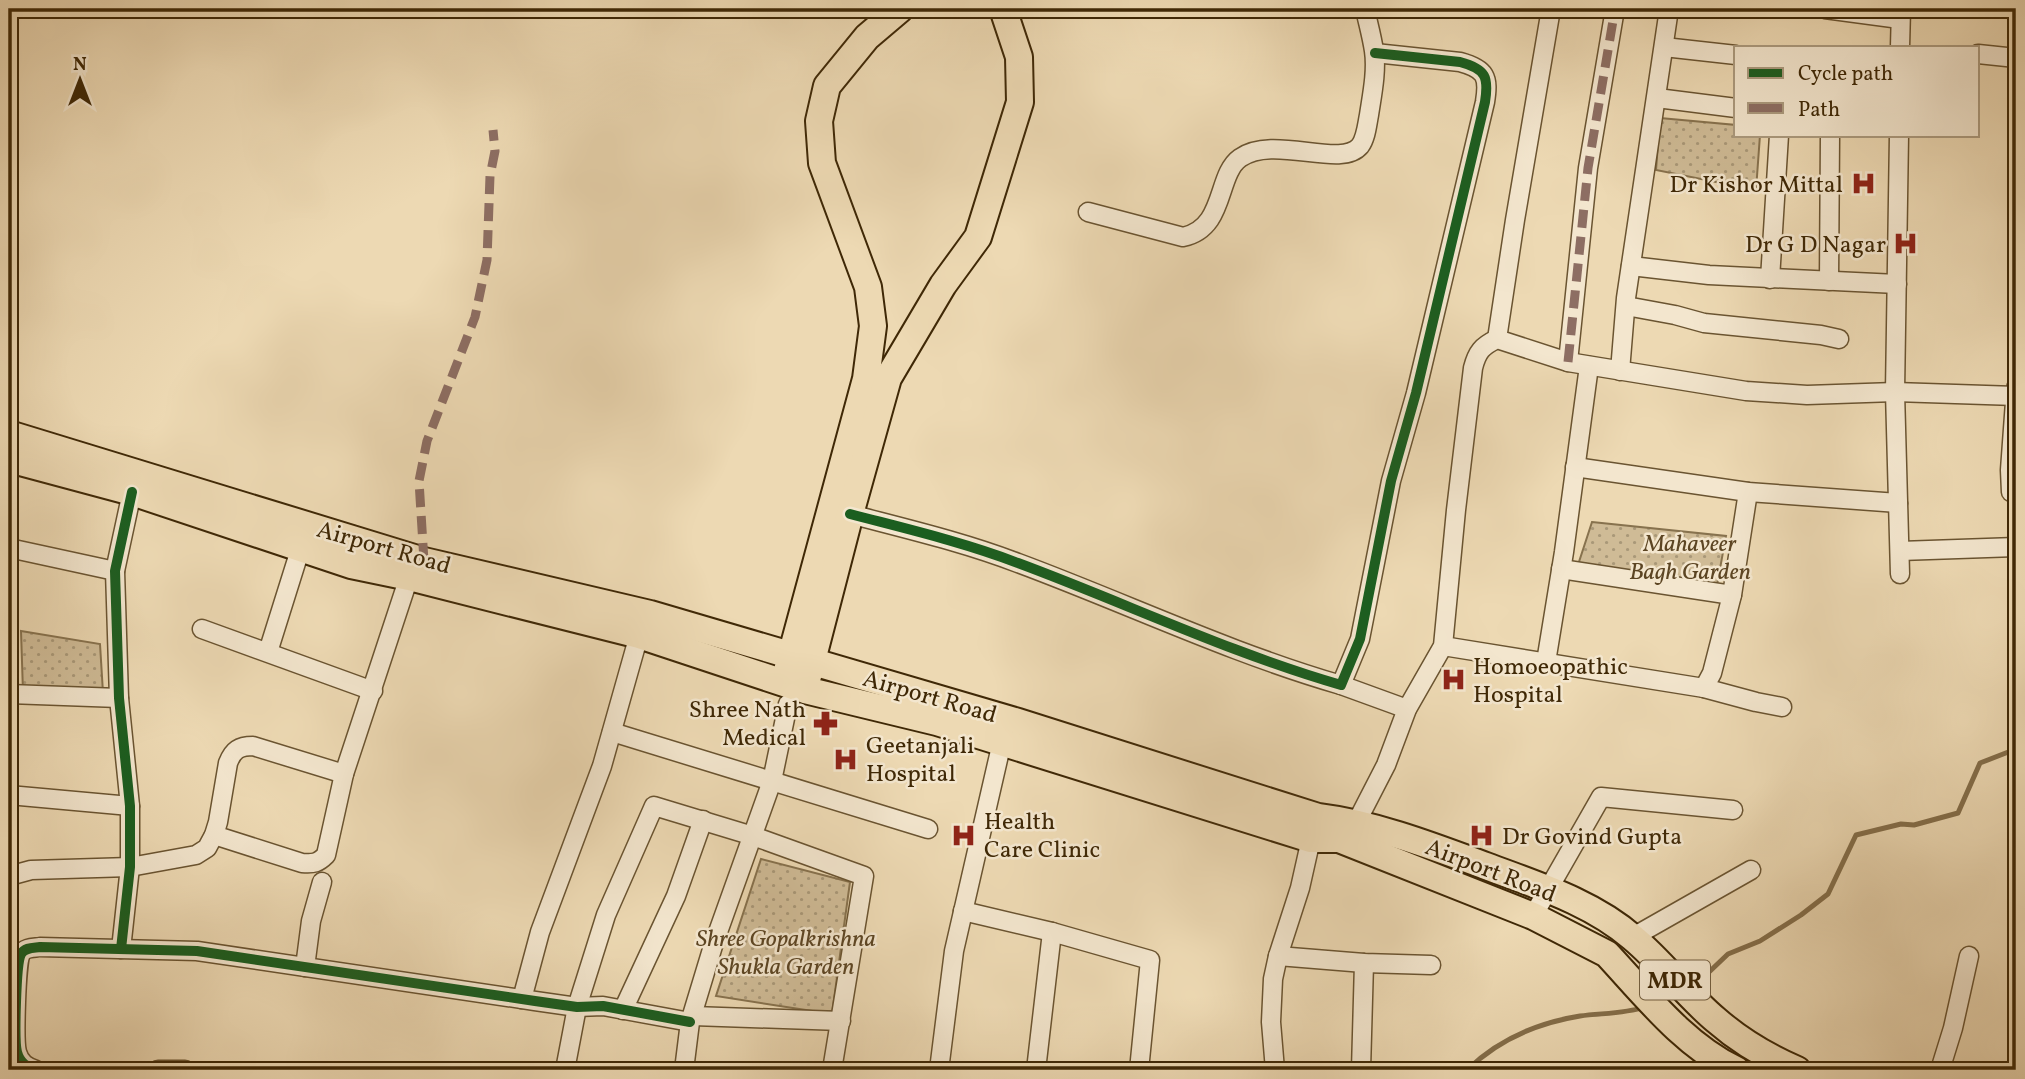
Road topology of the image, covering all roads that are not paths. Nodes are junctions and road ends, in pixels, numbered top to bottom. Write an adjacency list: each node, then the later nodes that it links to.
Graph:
1 (900, 9): 55 (main road)
2 (1003, 9): 41 (main road)
3 (1364, 9): 11 (street)
4 (1551, 9): 26 (street)
5 (1615, 9): 28 (street)
6 (1669, 9): 10 (street)
7 (1825, 9): 8 (street)
8 (1901, 14): 9 (street)
9 (1904, 46)
10 (1664, 47): 13 (street); 15 (street)
11 (1375, 53): 20 (street); 57 (street)
12 (1980, 54): 14 (street)
13 (1734, 55)
14 (2016, 58)
15 (1657, 98): 16 (street); 21 (street)
16 (1734, 108)
17 (1779, 136): 22 (street)
18 (1830, 136): 23 (street)
19 (1899, 136): 24 (street)
20 (1088, 212)
21 (1631, 266): 22 (street); 25 (street)
22 (1770, 279): 23 (street)
23 (1829, 281): 24 (street)
24 (1897, 284): 32 (street)
25 (1626, 306): 27 (street); 30 (street)
26 (1497, 339): 28 (street); 53 (street)
27 (1839, 339)
28 (1568, 362): 29 (street)
29 (1589, 366): 30 (street); 36 (street)
30 (1620, 371): 32 (street)
31 (2016, 388): 33 (street)
32 (1895, 392): 33 (street); 40 (street)
33 (2016, 396): 39 (street)
34 (9, 435): 51 (main road, Airport Road)
35 (9, 459): 37 (main road, Airport Road)
36 (1575, 467): 38 (street); 46 (street)
37 (132, 492): 44 (main road, Airport Road); 47 (street)
38 (1748, 492): 40 (street); 50 (street)
39 (2011, 492)
40 (1898, 503): 45 (street)
41 (850, 514): 55 (main road); 57 (street)
42 (2016, 547): 45 (street)
43 (9, 548): 47 (street)
44 (300, 550): 49 (main road, Airport Road); 54 (street)
45 (1900, 551): 48 (street)
46 (1562, 569): 50 (street); 56 (street)
47 (115, 571): 62 (street)
48 (1900, 574)
49 (409, 577): 51 (main road, Airport Road); 59 (street)
50 (1732, 595): 58 (street)
51 (645, 624): 55 (main road, Airport Road); 60 (main road, Airport Road); 65 (street)
52 (202, 629): 54 (street)
53 (1443, 646): 56 (street); 64 (street)
54 (268, 652): 59 (street)
55 (801, 658): 60 (main road); 74 (main road, Airport Road)
56 (1546, 662): 58 (street)
57 (1341, 685): 64 (street)
58 (1703, 688): 63 (street)
59 (373, 691): 67 (street)
60 (792, 692): 66 (main road, Airport Road); 68 (street)
61 (9, 694): 62 (street)
62 (119, 698): 70 (street)
63 (1782, 707)
64 (1407, 709): 74 (street)
65 (612, 732): 68 (street); 93 (street)
66 (1002, 742): 77 (main road, Airport Road); 83 (street)
67 (344, 774): 75 (street); 75 (street)
68 (772, 781): 73 (street); 76 (street)
69 (9, 795): 70 (street)
70 (130, 806): 78 (street)
71 (1733, 810): 82 (street)
72 (702, 820): 76 (street); 94 (street); 95 (street)
73 (928, 829)
74 (1351, 833): 77 (main road, Airport Road); 82 (main road, Airport Road); 84 (main road, Airport Road)
75 (214, 835): 78 (street)
76 (753, 836): 96 (street); 97 (street)
77 (1311, 839): 88 (street)
78 (130, 867): 80 (street); 87 (street)
79 (1751, 870): 86 (street)
80 (9, 876)
81 (322, 882): 92 (street)
82 (1548, 889): 84 (street); 86 (main road, Airport Road)
83 (963, 911): 85 (street); 104 (street)
84 (1533, 916): 109 (main road, Airport Road)
85 (1052, 932): 105 (street); 106 (street)
86 (1635, 939): 110 (main road, Airport Road / MDR)
87 (121, 949): 92 (street); 98 (street)
88 (1278, 956): 90 (street); 107 (street)
89 (1969, 956): 111 (street)
90 (1363, 963): 91 (street); 108 (street)
91 (1431, 965)
92 (305, 967): 93 (street)
93 (522, 999): 94 (street)
94 (577, 1007): 95 (street); 101 (street)
95 (623, 1010): 96 (street)
96 (692, 1019): 97 (street); 102 (street)
97 (841, 1021): 103 (street)
98 (36, 1070)
99 (158, 1070): 100 (street)
100 (185, 1070)
101 (565, 1070)
102 (684, 1070)
103 (832, 1070)
104 (939, 1070)
105 (1036, 1070)
106 (1139, 1070)
107 (1275, 1070)
108 (1361, 1070)
109 (1736, 1070)
110 (1797, 1070)
111 (1940, 1070)

